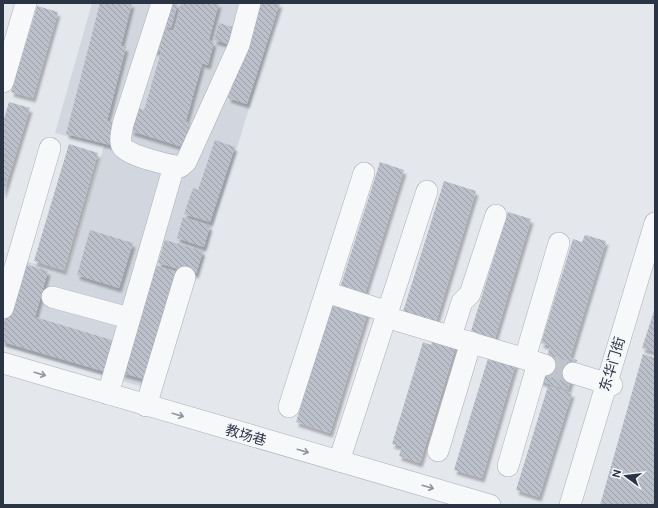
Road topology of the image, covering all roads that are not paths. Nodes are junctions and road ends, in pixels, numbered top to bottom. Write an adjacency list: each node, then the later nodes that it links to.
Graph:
1 (26, 3): 4 (street)
2 (250, 3): 7 (street)
3 (156, 6): 7 (street)
4 (3, 82): 5 (street)
5 (3, 98)
6 (50, 148): 17 (street)
7 (174, 166): 19 (street)
8 (364, 173): 15 (street)
9 (427, 191): 18 (street)
10 (496, 216): 20 (street)
11 (655, 223): 25 (street, 东华门街)
12 (559, 243): 22 (street)
13 (655, 245): 25 (street, 东华门街)
14 (185, 277): 27 (street)
15 (326, 292): 18 (street); 28 (street)
16 (52, 297): 19 (street)
17 (3, 308)
18 (387, 314): 20 (street); 30 (street)
19 (129, 318): 26 (street)
20 (451, 336): 21 (street)
21 (471, 342): 22 (street); 29 (street)
22 (536, 362): 31 (street)
23 (3, 363): 26 (street, 教场巷, one-way to 26)
24 (573, 373): 25 (street)
25 (610, 384): 33 (street, 东华门街); 34 (street, 东华门街)
26 (108, 394): 27 (street, 教场巷)
27 (146, 406): 30 (street, 教场巷, one-way to 30)
28 (289, 407)
29 (438, 451)
30 (339, 462): 32 (street, 教场巷, one-way to 32)
31 (508, 466)
32 (490, 505)
33 (570, 505)
34 (576, 505)

